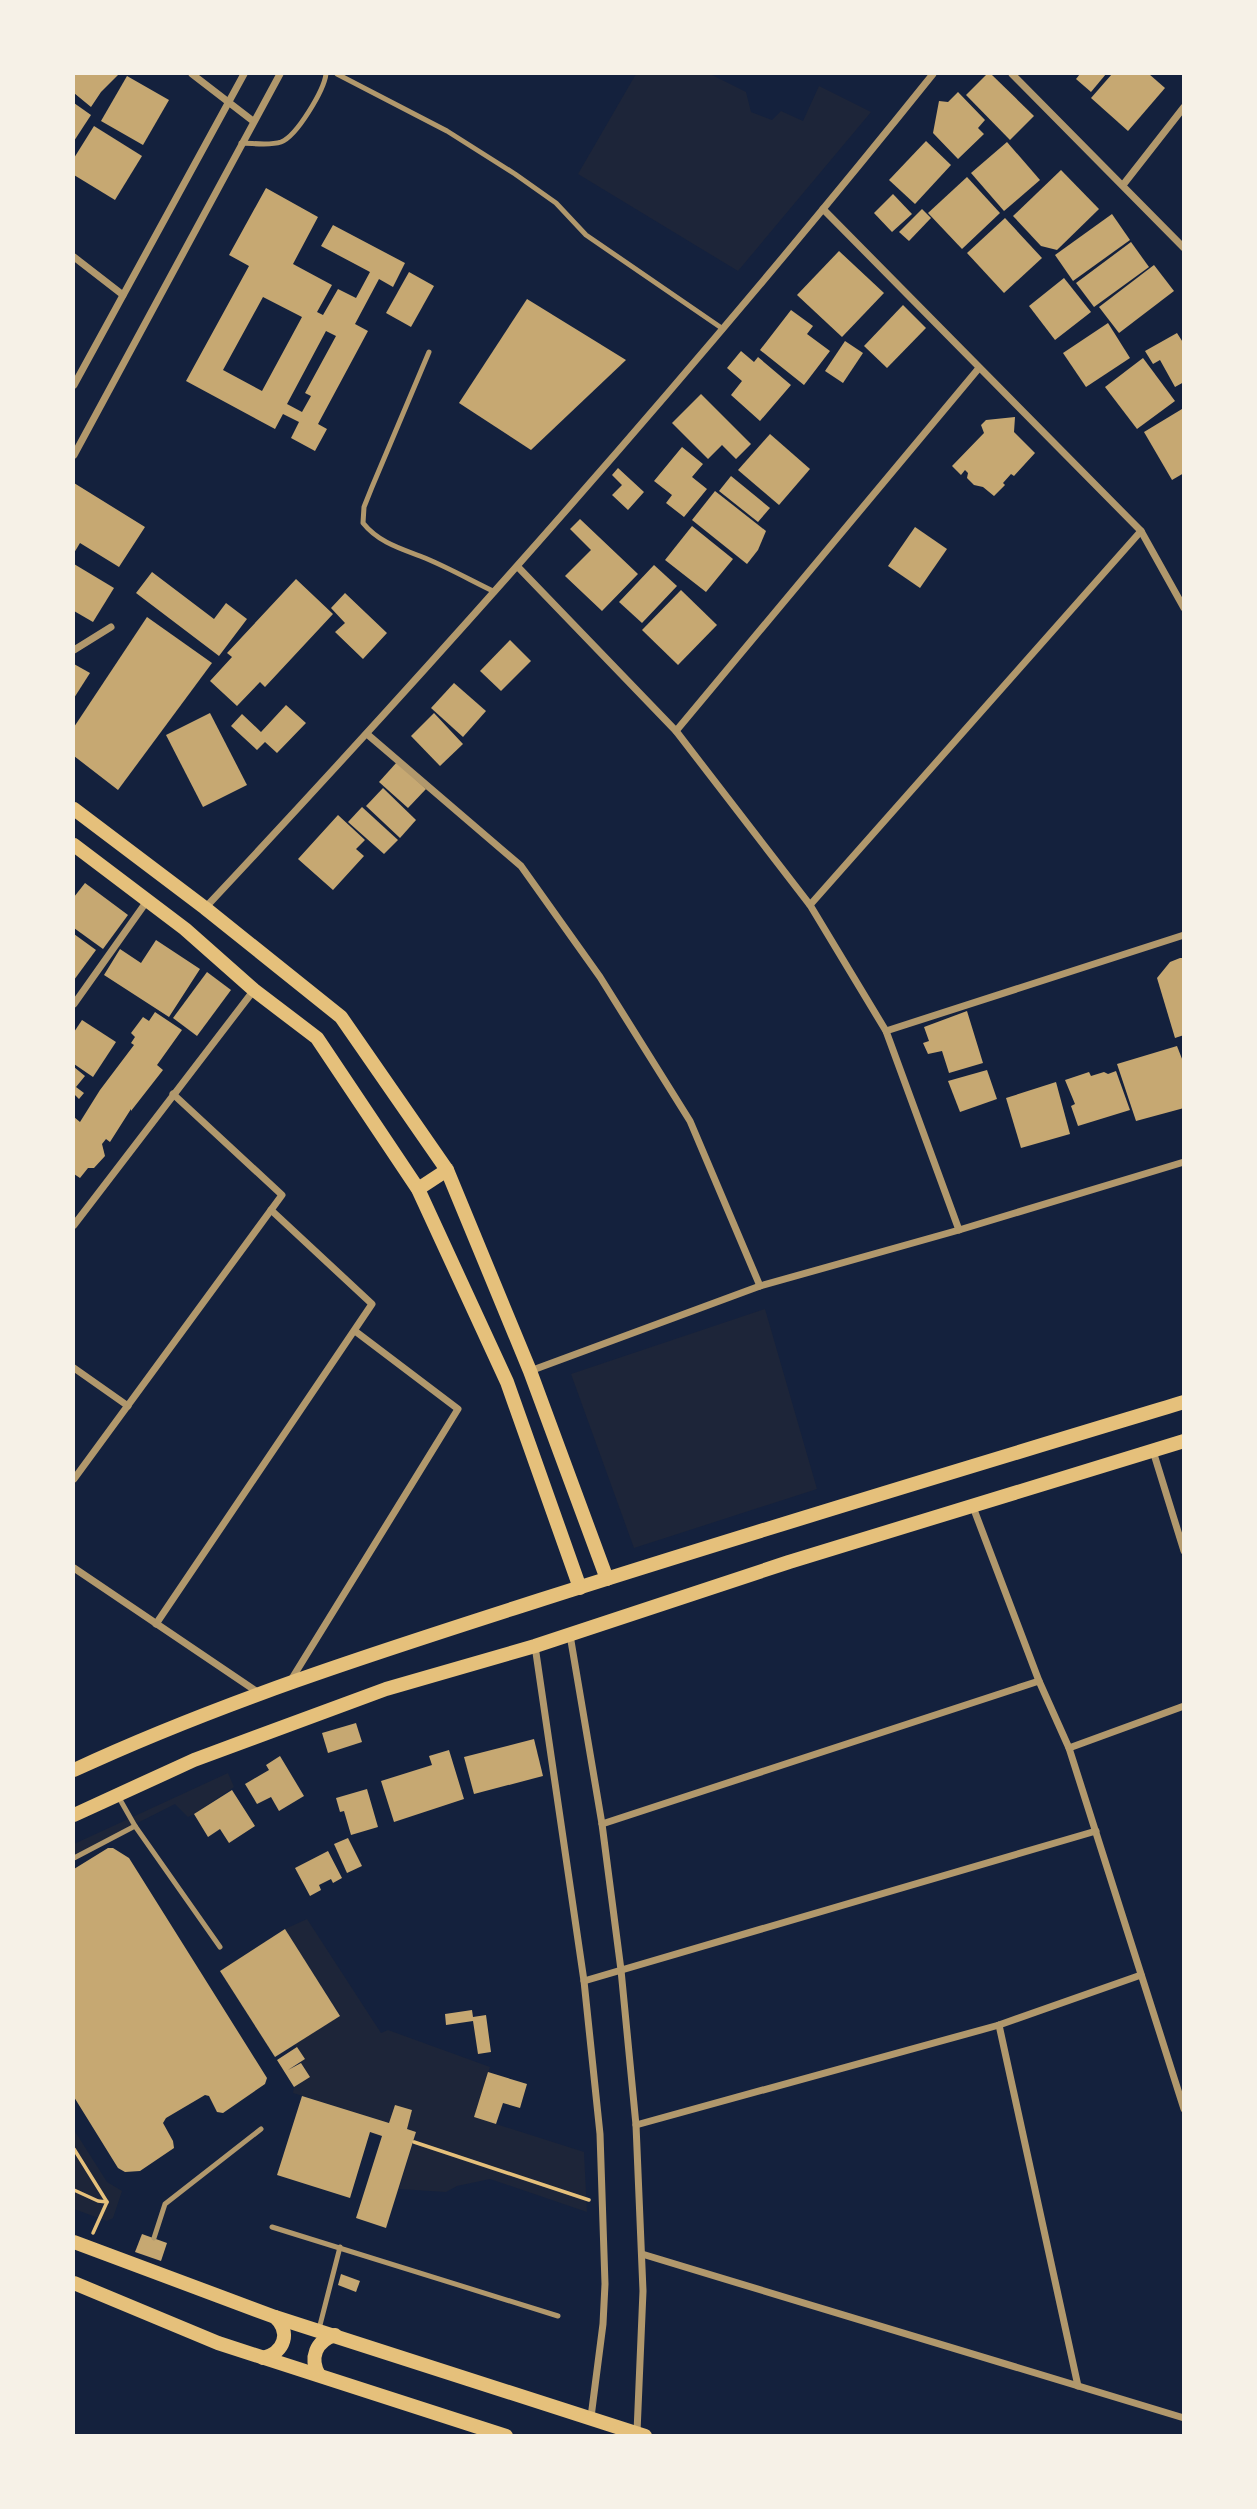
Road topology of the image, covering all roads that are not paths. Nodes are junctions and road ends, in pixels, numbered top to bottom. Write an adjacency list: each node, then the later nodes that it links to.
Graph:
1 (192, 74): 8 (street)
2 (244, 74): 8 (street)
3 (280, 74): 10 (street)
4 (326, 74): 11 (lane)
5 (337, 74): 17 (lane)
6 (933, 74): 13 (street)
7 (1012, 74): 12 (street)
8 (228, 101): 10 (street); 16 (street)
9 (1184, 107): 12 (street)
10 (253, 121): 11 (street)
11 (241, 143): 21 (street)
12 (1123, 185): 14 (street)
13 (823, 209): 17 (street); 19 (street)
14 (1184, 248)
15 (74, 257): 16 (street)
16 (123, 295): 20 (street)
17 (723, 329): 23 (street)
18 (429, 352): 24 (lane)
19 (979, 368): 22 (street); 28 (street)
20 (74, 385)
21 (74, 455)
22 (1141, 531): 25 (street); 33 (street)
23 (518, 566): 24 (street); 28 (street)
24 (495, 592): 29 (street)
25 (1184, 608)
26 (111, 627): 27 (street)
27 (74, 650)
28 (677, 731): 33 (street)
29 (368, 734): 34 (street); 46 (street)
30 (74, 809): 34 (main road)
31 (74, 845): 32 (main road)
32 (147, 900): 36 (main road); 37 (street)
33 (810, 905): 38 (street)
34 (205, 908): 41 (main road)
35 (1184, 935): 38 (street)
36 (254, 990): 39 (street); 42 (main road)
37 (74, 1004)
38 (886, 1031): 45 (street)
39 (173, 1094): 43 (street); 44 (street)
40 (1184, 1162): 45 (street)
41 (447, 1170): 42 (main road); 49 (main road)
42 (418, 1189): 59 (main road)
43 (271, 1210): 47 (street); 51 (street)
44 (74, 1225)
45 (959, 1230): 46 (street)
46 (760, 1286): 49 (street)
47 (355, 1331): 60 (street); 64 (street)
48 (74, 1368): 51 (street)
49 (530, 1371): 58 (main road)
50 (1184, 1402): 58 (main road)
51 (128, 1406): 54 (street)
52 (1184, 1441): 53 (main road)
53 (1153, 1451): 55 (main road); 56 (street)
54 (74, 1479)
55 (973, 1507): 61 (main road); 63 (street)
56 (1184, 1551)
57 (74, 1568): 60 (street)
58 (607, 1579): 59 (main road)
59 (580, 1588): 64 (main road)
60 (156, 1624): 65 (street)
61 (570, 1634): 62 (main road); 71 (street)
62 (536, 1646): 69 (main road); 78 (street)
63 (1039, 1681): 67 (street); 71 (street)
64 (289, 1683): 65 (main road)
65 (259, 1693): 68 (main road)
66 (1184, 1706): 67 (street)
67 (1069, 1748): 73 (street)
68 (74, 1769)
69 (118, 1795): 70 (main road); 72 (lane)
70 (74, 1815)
71 (602, 1824): 76 (street)
72 (135, 1826): 74 (lane); 75 (lane)
73 (1096, 1830): 76 (street); 77 (street)
74 (74, 1858)
75 (219, 1947)
76 (621, 1970): 78 (street); 81 (street)
77 (1141, 1975): 79 (street); 80 (street)
78 (584, 1981): 96 (street)
79 (999, 2025): 81 (street); 95 (street)
80 (1184, 2109)
81 (636, 2125): 87 (street)
82 (261, 2129): 84 (lane)
83 (272, 2227): 86 (lane)
84 (154, 2238)
85 (80, 2245): 89 (main road)
86 (340, 2247): 90 (lane); 91 (lane)
87 (642, 2254): 95 (street); 98 (street)
88 (74, 2283): 93 (main road)
89 (275, 2316): 91 (main road); 93 (main road)
90 (558, 2316)
91 (318, 2329): 92 (main road)
92 (335, 2335): 94 (main road); 96 (main road)
93 (264, 2358): 94 (main road)
94 (319, 2375): 99 (main road)
95 (1078, 2386): 97 (street)
96 (591, 2417): 98 (main road)
97 (1184, 2418)
98 (641, 2434)
99 (506, 2435)

